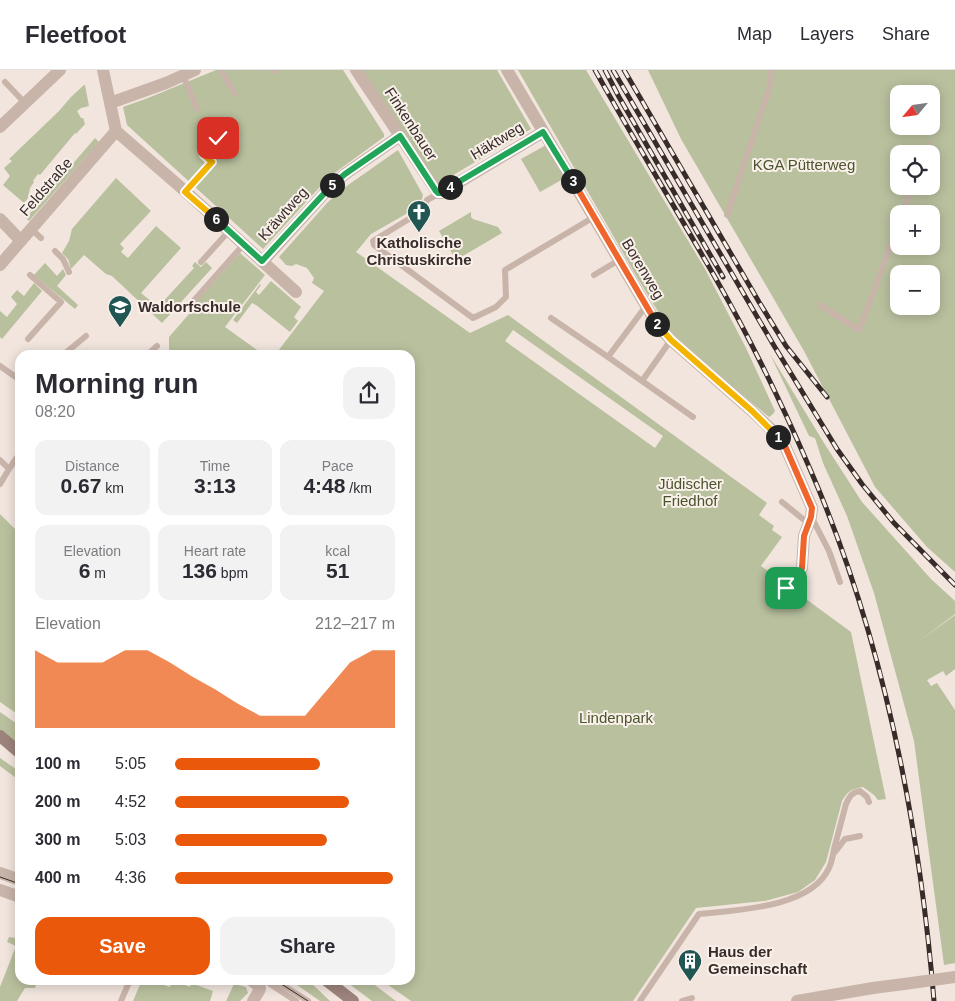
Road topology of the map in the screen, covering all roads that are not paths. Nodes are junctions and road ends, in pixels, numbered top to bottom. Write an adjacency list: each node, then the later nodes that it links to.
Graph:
1 (60, 70): 11 (street)
2 (103, 70): 12 (street)
3 (195, 70): 8 (street)
4 (222, 70): 10 (lane)
5 (356, 70): 17 (street, Finkenbauer)
6 (507, 70): 16 (street, Borenweg)
7 (772, 70): 21 (lane)
8 (183, 75): 12 (street); 13 (lane)
9 (5, 82): 11 (lane)
10 (235, 94)
11 (25, 103): 14 (street)
12 (110, 103): 15 (street)
13 (197, 109)
14 (0, 127)
15 (116, 131): 19 (street); 24 (street, Feldstraße)
16 (543, 132): 20 (street, Häktweg); 22 (street, Borenweg)
17 (400, 136): 20 (street, Finkenbauer); 33 (street, Kräwtweg)
18 (218, 138): 19 (lane)
19 (185, 192): 25 (street)
20 (441, 193): 22 (lane)
21 (727, 216)
22 (594, 217): 31 (street, Borenweg)
23 (0, 219): 27 (street)
24 (31, 229): 26 (lane); 27 (street, Feldstraße)
25 (229, 231): 28 (street); 34 (lane)
26 (41, 238)
27 (21, 241): 32 (street, Feldstraße)
28 (244, 244): 33 (street); 39 (lane)
29 (890, 247): 40 (lane)
30 (55, 251): 35 (lane)
31 (619, 260): 37 (lane); 41 (street, Borenweg)
32 (8, 261)
33 (262, 261): 38 (street)
34 (201, 262)
35 (69, 272)
36 (30, 275): 44 (lane)
37 (594, 275)
38 (296, 292)
39 (190, 305)
40 (820, 305)
41 (646, 306): 45 (street, Borenweg); 49 (lane)
42 (551, 318): 49 (lane)
43 (86, 336): 47 (lane)
44 (28, 339)
45 (671, 340): 52 (lane); 59 (street, Borenweg)
46 (157, 346): 48 (lane)
47 (69, 350)
48 (152, 350)
49 (608, 357): 52 (lane)
50 (0, 366): 51 (lane)
51 (15, 376)
52 (642, 381): 53 (lane)
53 (693, 417)
54 (0, 460): 56 (lane)
55 (15, 460): 56 (lane)
56 (8, 469): 57 (lane)
57 (0, 484)
58 (782, 502): 59 (lane)
59 (810, 521): 60 (street, Borenweg); 61 (lane)
60 (802, 568): 62 (lane)
61 (840, 582)
62 (786, 588)
63 (0, 736): 65 (main road)
64 (0, 746): 66 (main road)
65 (15, 749)
66 (15, 755)
67 (870, 802): 69 (lane)
68 (860, 836): 69 (lane)
69 (832, 856): 85 (lane)
70 (4, 874): 71 (street)
71 (1, 893): 72 (street)
72 (15, 896)
73 (955, 977): 87 (street, bridge)
74 (128, 985): 80 (lane)
75 (257, 985): 81 (street)
76 (262, 985): 82 (lane)
77 (283, 985): 83 (lane)
78 (332, 985): 84 (main road)
79 (692, 998): 86 (lane)
80 (121, 1001)
81 (253, 1001)
82 (296, 1001)
83 (308, 1001)
84 (353, 1001)
85 (640, 1001)
86 (682, 1001)
87 (797, 1001)

